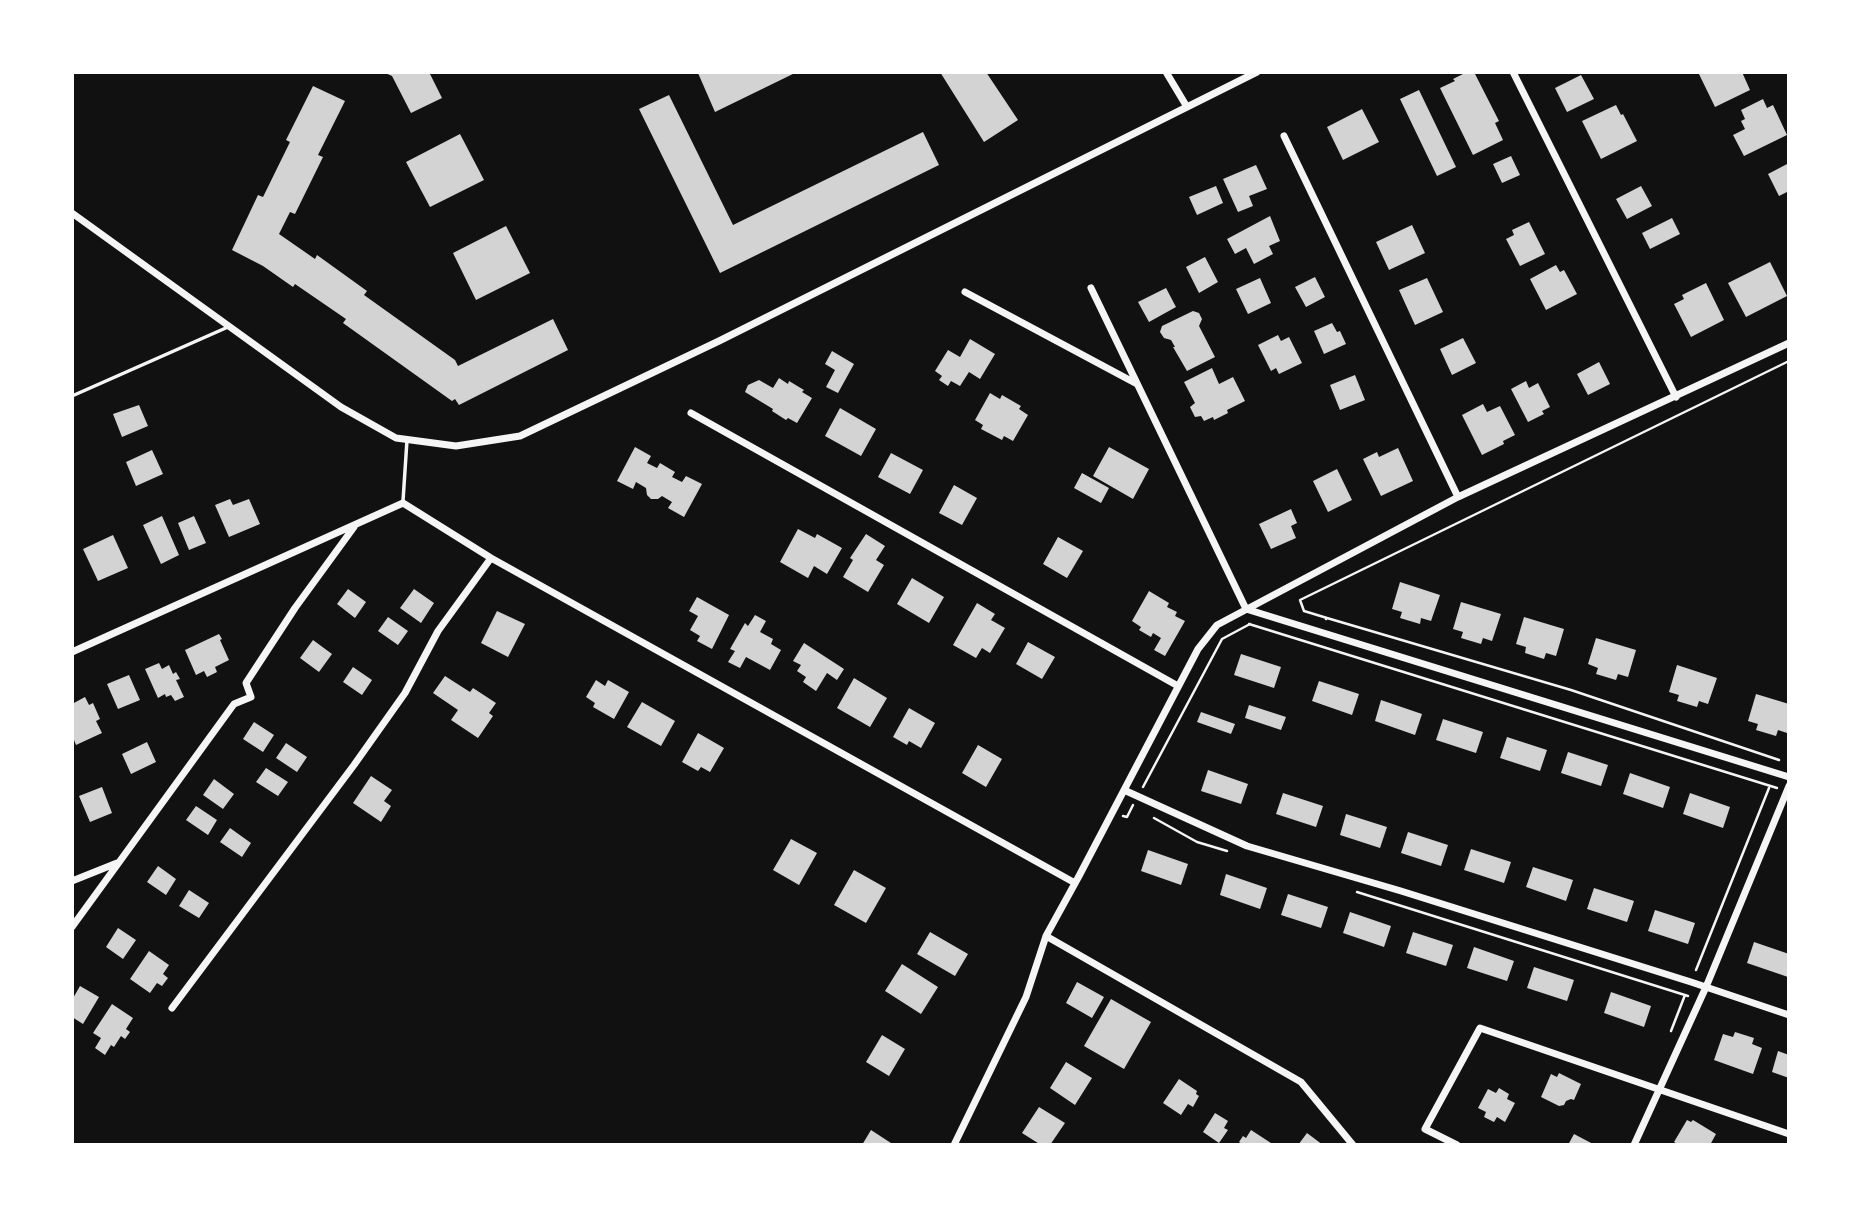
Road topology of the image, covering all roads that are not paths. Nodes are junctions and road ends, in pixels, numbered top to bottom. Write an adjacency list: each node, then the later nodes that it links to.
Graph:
1 (1166, 72): 4 (street)
2 (1257, 72): 4 (street)
3 (1513, 72): 13 (street)
4 (1187, 107): 15 (street)
5 (1283, 136): 16 (street)
6 (72, 213): 9 (street)
7 (1091, 288): 11 (street)
8 (965, 292): 11 (street)
9 (229, 327): 12 (lane); 15 (street)
10 (1789, 343): 13 (street)
11 (1138, 385): 20 (street)
12 (72, 396)
13 (1676, 397): 16 (street)
14 (691, 413): 22 (street)
15 (407, 439): 17 (lane)
16 (1458, 497): 20 (street)
17 (403, 503): 18 (street); 19 (street)
18 (354, 527): 21 (street); 26 (street)
19 (491, 558): 28 (street); 32 (street)
20 (1245, 610): 22 (street); 23 (street)
21 (72, 652)
22 (1178, 686): 25 (street)
23 (1789, 777)
24 (1788, 788): 31 (street)
25 (1124, 790): 28 (street); 31 (street)
26 (118, 862): 27 (street); 29 (street)
27 (72, 881)
28 (1076, 883): 30 (street)
29 (72, 927)
30 (1046, 936): 36 (street); 37 (street)
31 (1706, 987): 33 (street); 34 (street)
32 (172, 1008)
33 (1789, 1015)
34 (1659, 1090): 35 (street); 38 (street); 39 (street)
35 (1789, 1134)
36 (954, 1145)
37 (1353, 1145)
38 (1457, 1145)
39 (1634, 1145)

